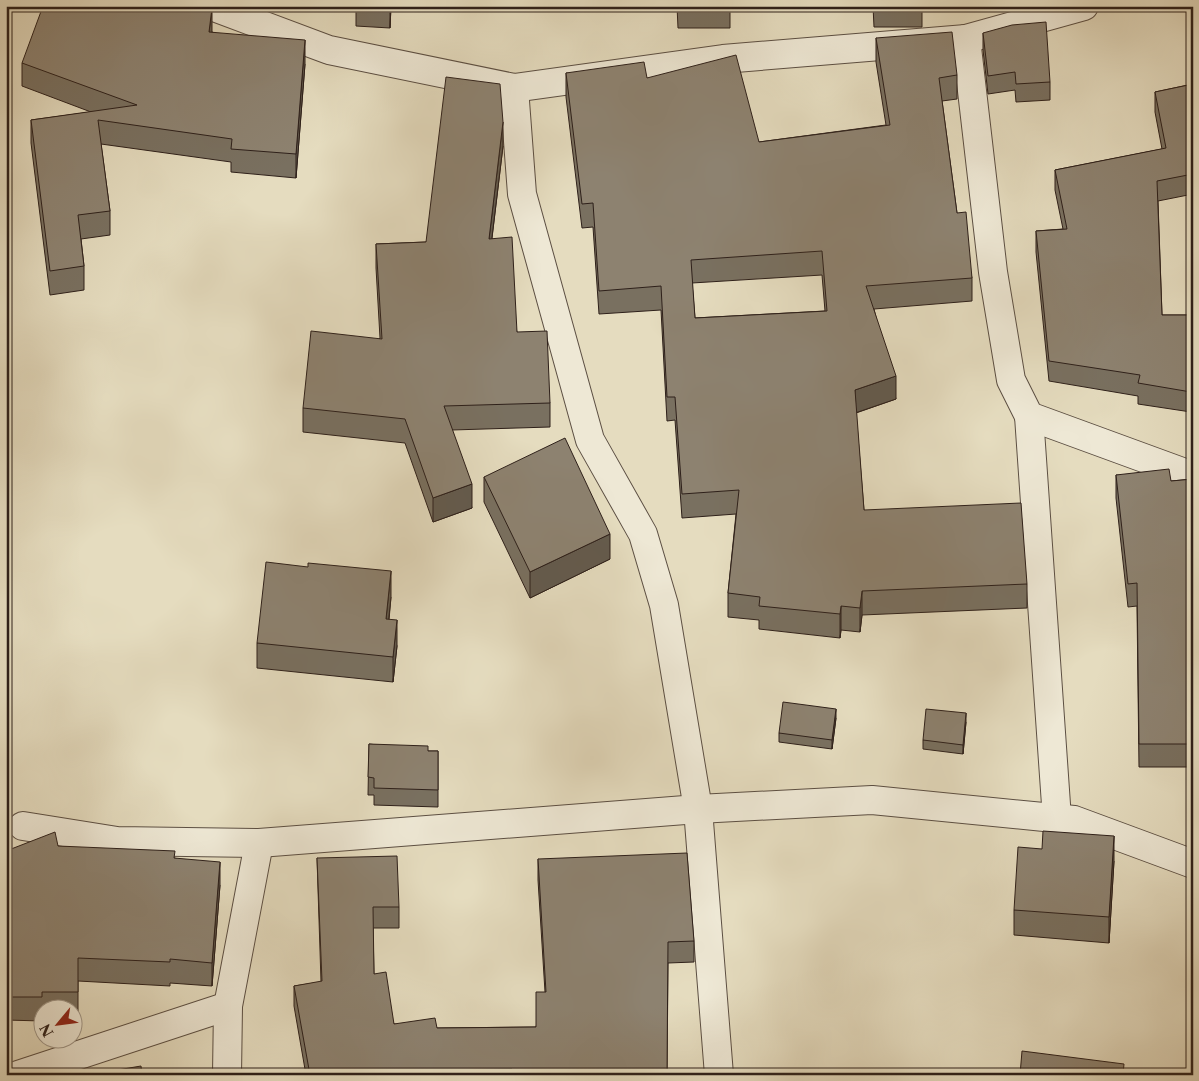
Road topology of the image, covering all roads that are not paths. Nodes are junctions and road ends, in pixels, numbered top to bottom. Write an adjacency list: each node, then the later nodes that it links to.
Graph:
1 (211, 6): 4 (street)
2 (1084, 6): 3 (street)
3 (966, 39): 4 (street); 5 (street)
4 (514, 88): 7 (street)
5 (1029, 416): 6 (street); 8 (street)
6 (1193, 476)
7 (698, 809): 8 (street); 10 (street); 15 (street)
8 (1057, 819): 11 (street)
9 (23, 826): 10 (street)
10 (260, 843): 12 (street)
11 (1193, 864)
12 (228, 1006): 13 (street); 14 (street)
13 (18, 1075)
14 (227, 1075)
15 (719, 1075)

